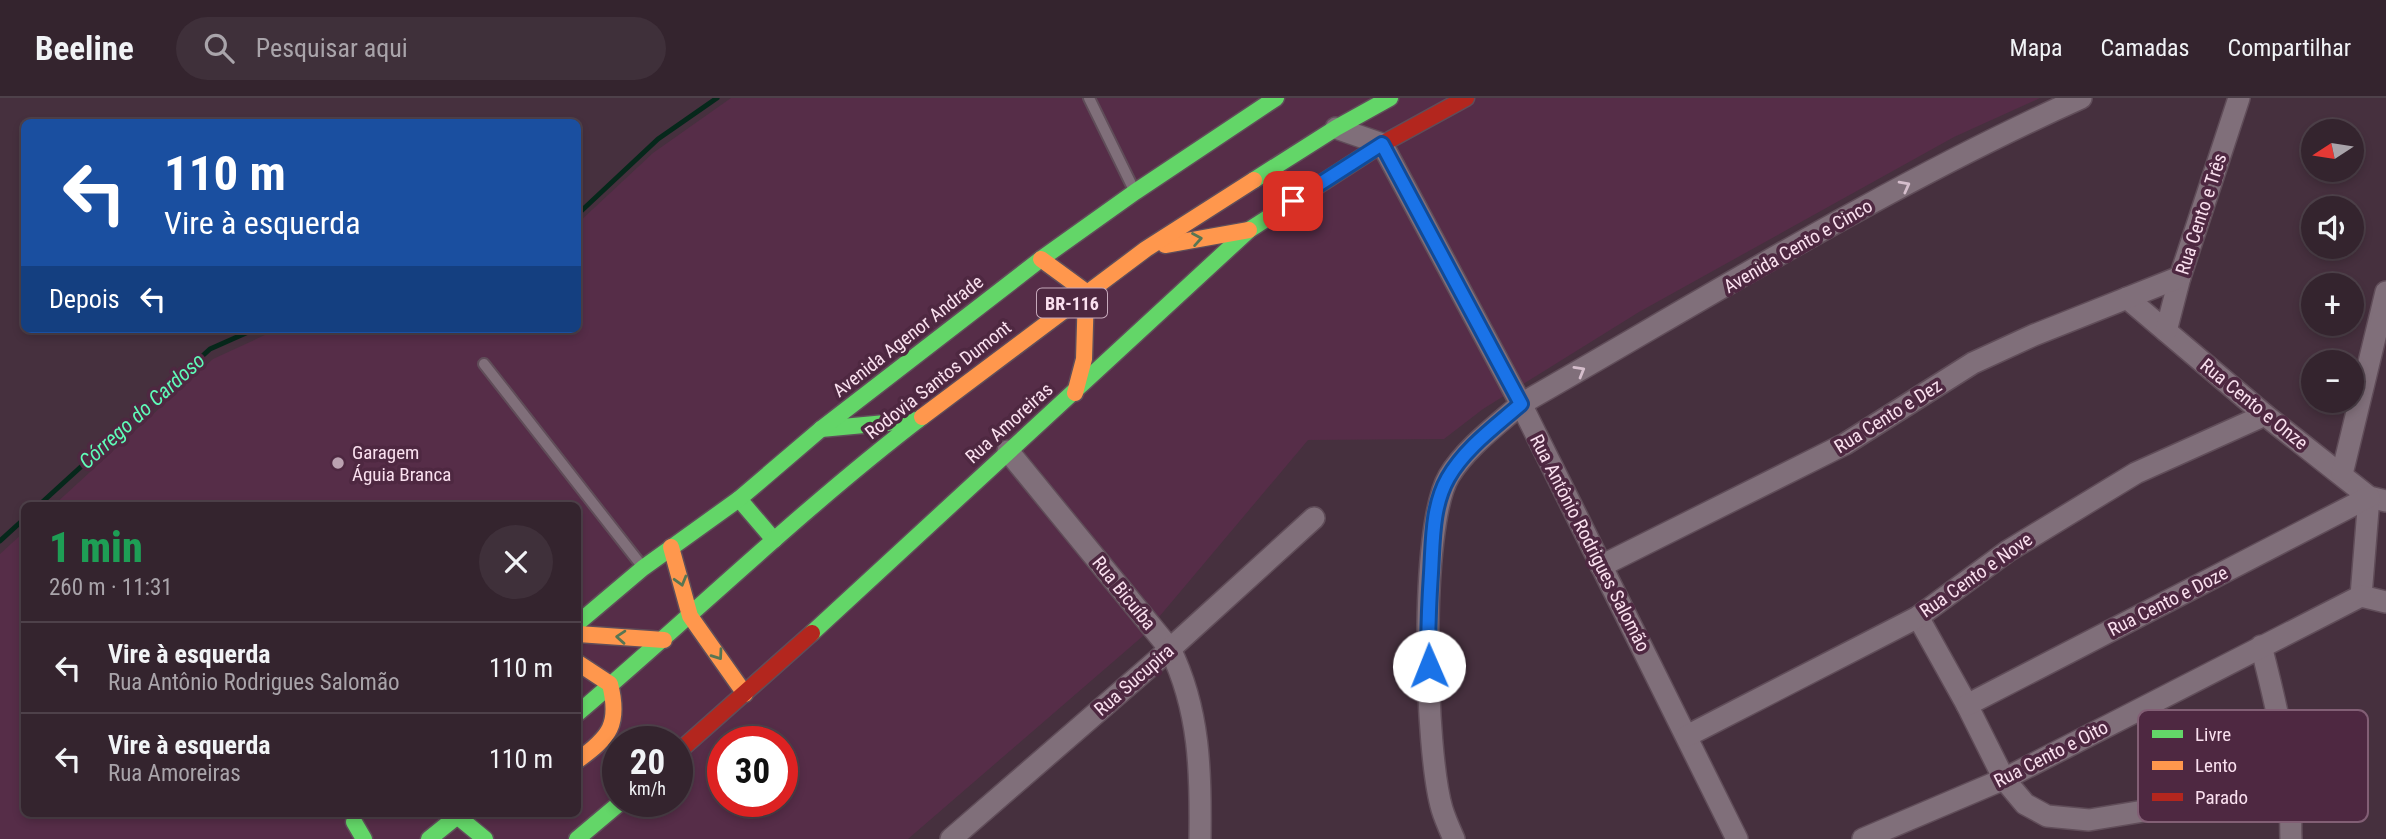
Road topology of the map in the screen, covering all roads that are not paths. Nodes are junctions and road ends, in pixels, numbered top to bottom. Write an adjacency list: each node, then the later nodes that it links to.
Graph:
1 (1089, 98): 9 (lane)
2 (1276, 98): 9 (main road, Avenida Agenor Andrade)
3 (1390, 98): 7 (main road, Rodovia Santos Dumont / BR-116)
4 (1466, 98): 8 (main road, Rua Amoreiras)
5 (2081, 98): 20 (street, Avenida Cento e Cinco, one-way to 5)
6 (2239, 98): 13 (street, Rua Cento e Três)
7 (1336, 128): 8 (street); 11 (main road, Rodovia Santos Dumont / BR-116)
8 (1382, 144): 10 (main road, Rua Amoreiras); 20 (street, Rua Antônio Rodrigues Salomão)
9 (1135, 192): 12 (main road, Avenida Agenor Andrade)
10 (1249, 230): 11 (main road, one-way to 10); 19 (main road, Rua Amoreiras)
11 (1146, 249): 14 (main road, Rodovia Santos Dumont / BR-116)
12 (1041, 259): 14 (main road); 23 (main road, Avenida Agenor Andrade)
13 (2180, 277): 16 (street, Rua Cento e Dez); 17 (street, Rua Cento e Três)
14 (1086, 292): 19 (main road); 22 (main road, Rodovia Santos Dumont / BR-116)
15 (2386, 292): 25 (street)
16 (2127, 298): 17 (street, Rua Cento e Onze); 31 (street, Rua Cento e Dez)
17 (2166, 331): 21 (street, Rua Cento e Onze)
18 (484, 364): 32 (lane)
19 (1075, 393): 24 (main road, Rua Amoreiras)
20 (1521, 404): 31 (street, Rua Antônio Rodrigues Salomão); 65 (street, Avenida Cento e Cinco)
21 (2265, 415): 25 (street, Rua Cento e Onze); 36 (street, Rua Cento e Nove)
22 (918, 420): 23 (main road); 29 (main road, Rodovia Santos Dumont / BR-116)
23 (821, 429): 26 (main road, Avenida Agenor Andrade)
24 (1008, 452): 41 (street, Rua Bicuíba); 44 (main road, Rua Amoreiras)
25 (2342, 474): 27 (street, Rua Cento e Onze)
26 (739, 499): 29 (main road); 30 (main road, Avenida Agenor Andrade)
27 (2378, 499): 33 (street); 45 (street, Rua Cento e Doze)
28 (1314, 518): 41 (street, Rua Sucupira)
29 (774, 540): 35 (main road, Rodovia Santos Dumont / BR-116)
30 (671, 547): 32 (main road, Avenida Agenor Andrade); 35 (main road, one-way to 35)
31 (1601, 566): 48 (street, Rua Antônio Rodrigues Salomão)
32 (643, 568): 37 (main road, Avenida Agenor Andrade)
33 (2361, 596): 34 (street); 40 (street, Rua Cento e Oito)
34 (2386, 602)
35 (691, 616): 39 (main road, Rodovia Santos Dumont / BR-116); 44 (main road, one-way to 44)
36 (1918, 617): 45 (street); 48 (street, Rua Cento e Nove)
37 (581, 620)
38 (581, 634): 39 (main road, one-way to 38)
39 (664, 640): 43 (main road, Rodovia Santos Dumont / BR-116)
40 (2261, 646): 47 (street); 51 (street, Rua Cento e Oito)
41 (1170, 649): 63 (street, Rua Sucupira); 64 (street, Rua Bicuíba)
42 (581, 665): 43 (main road)
43 (610, 684): 46 (main road, Rodovia Santos Dumont / BR-116); 50 (main road)
44 (746, 694): 49 (main road, Rua Amoreiras)
45 (1966, 705): 51 (street)
46 (581, 710)
47 (2278, 710)
48 (1687, 736): 66 (street, Rua Antônio Rodrigues Salomão)
49 (693, 739)
50 (581, 758)
51 (2004, 779): 52 (street); 67 (street, Rua Cento e Oito)
52 (2138, 812)
53 (354, 817): 58 (main road)
54 (355, 817): 59 (main road)
55 (456, 817): 60 (main road)
56 (461, 817): 61 (main road)
57 (603, 817): 62 (main road)
58 (340, 834)
59 (364, 839)
60 (429, 839)
61 (485, 839)
62 (577, 839)
63 (951, 839)
64 (1200, 839)
65 (1454, 839)
66 (1737, 839)
67 (1863, 839)

